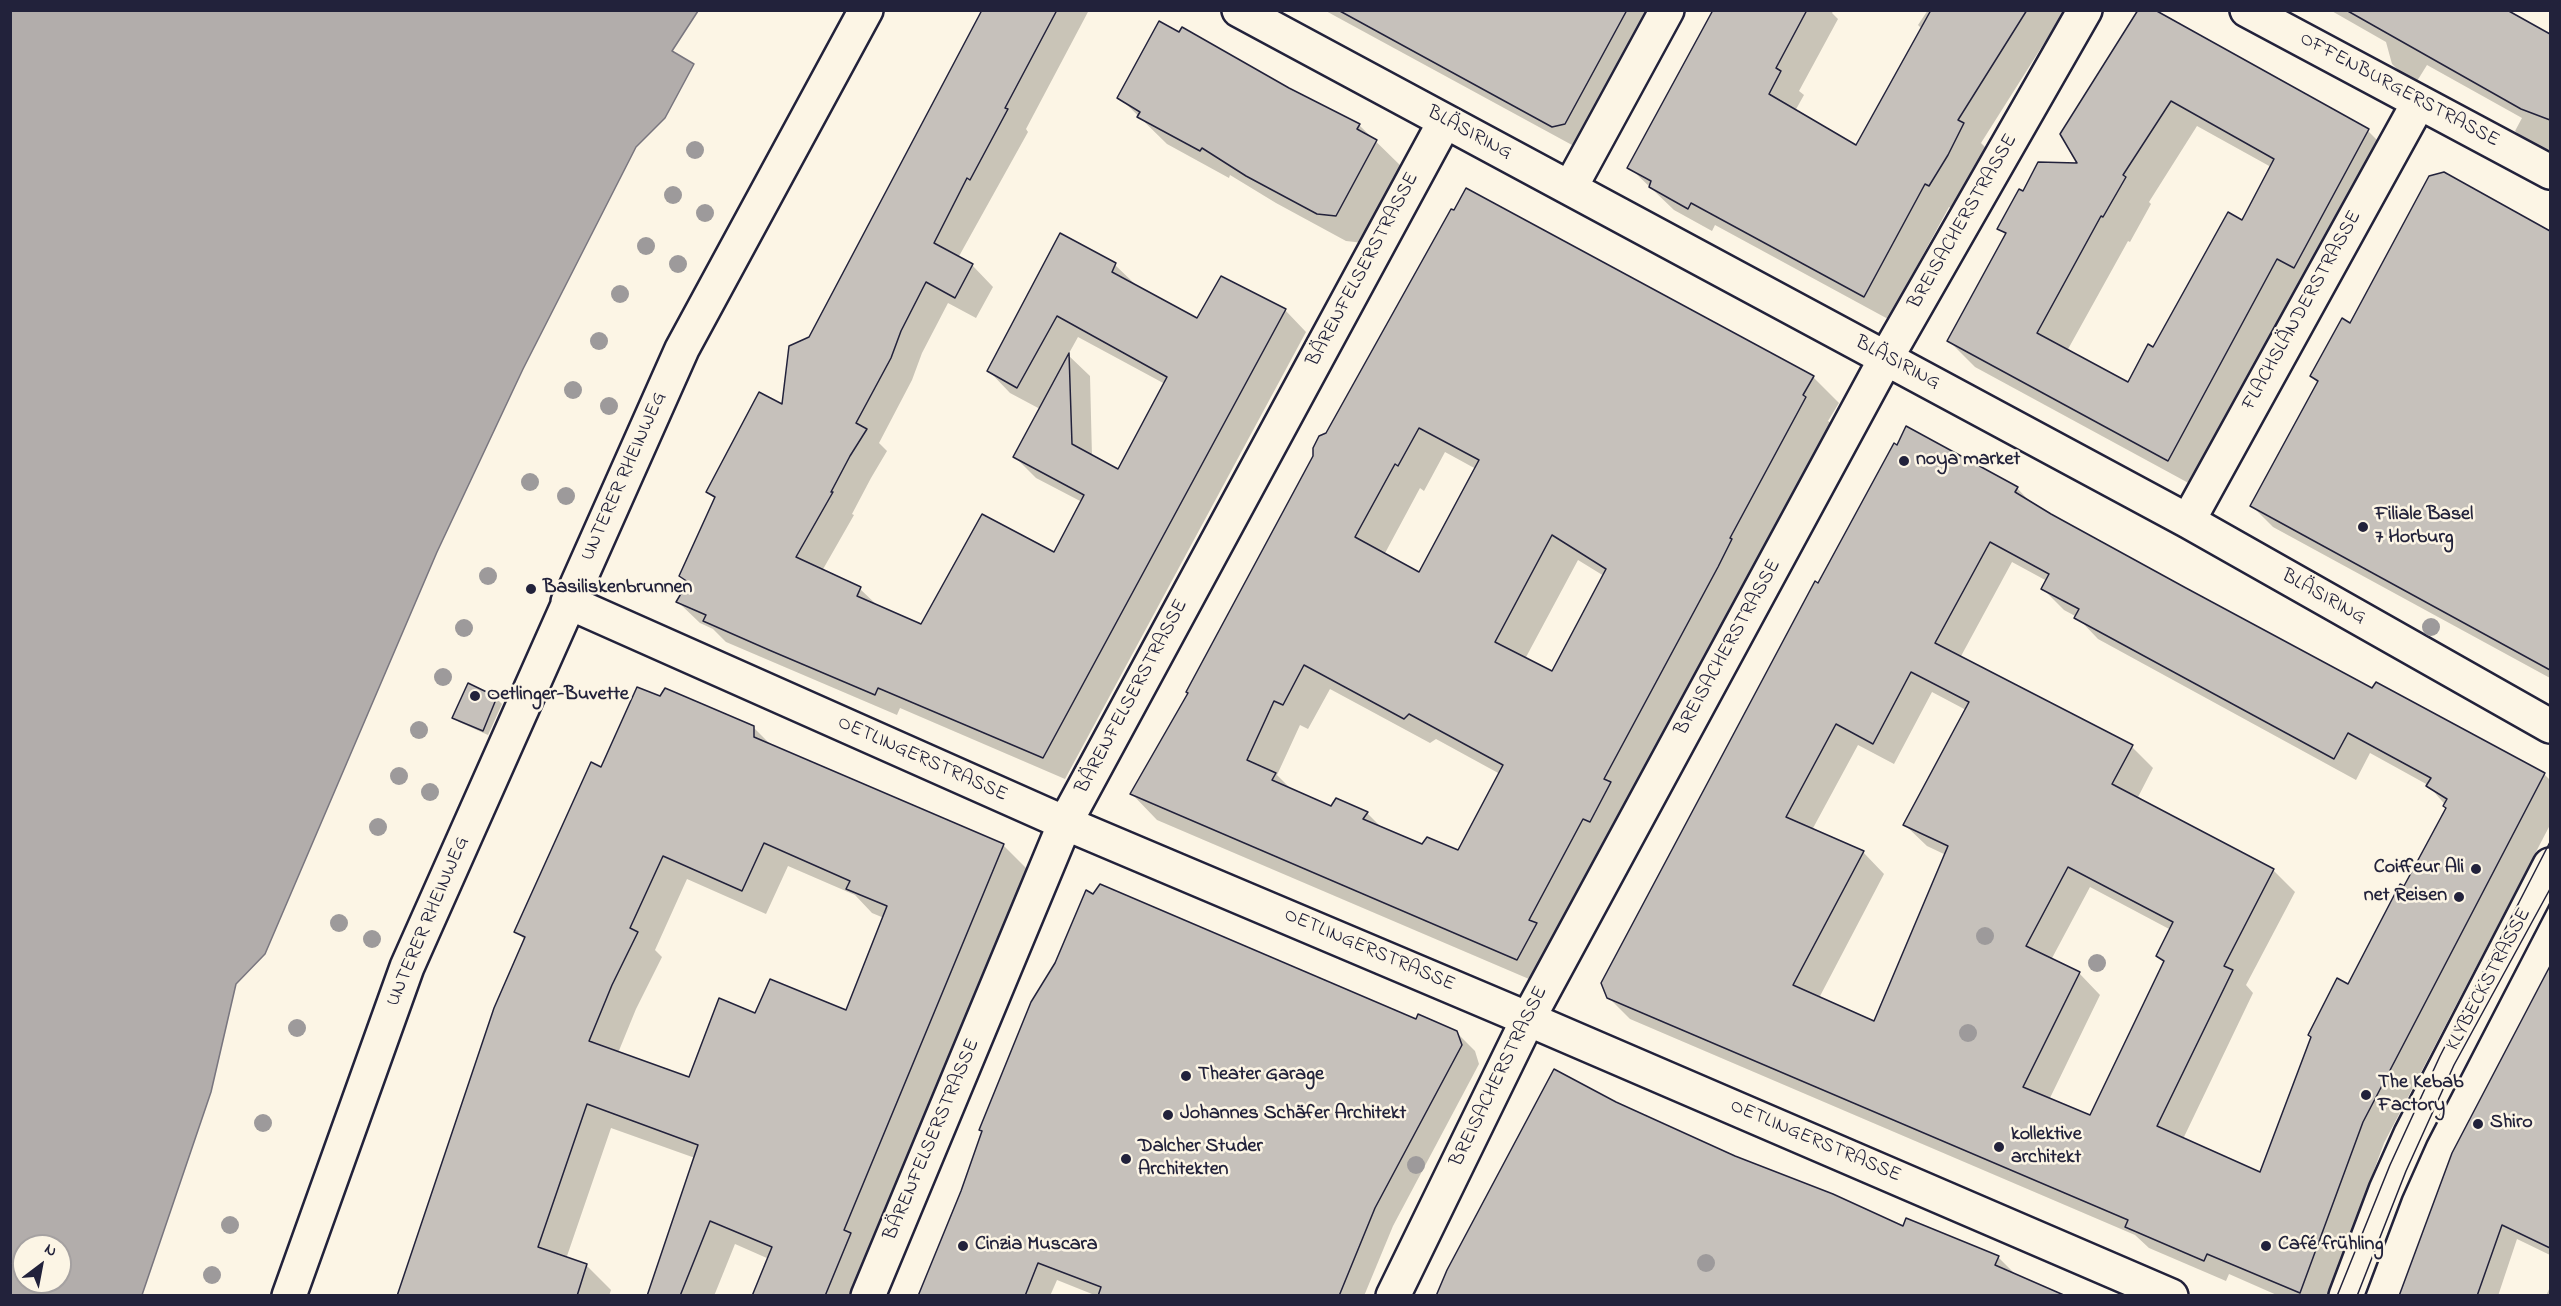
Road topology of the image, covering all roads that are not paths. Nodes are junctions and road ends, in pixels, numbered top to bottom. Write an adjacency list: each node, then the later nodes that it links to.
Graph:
1 (866, 10): 12 (street, UNTERER RHEINWEG)
2 (1239, 10): 7 (street, BLÄSIRING)
3 (1667, 10): 9 (street)
4 (2085, 10): 10 (street, BREISACHERSTRASSE)
5 (2247, 10): 6 (street, OFFENBURGERSTRASSE)
6 (2419, 102): 8 (street, OFFENBURGERSTRASSE); 11 (street, FLACHSLÄNDERSTRASSE)
7 (1445, 121): 9 (street, BLÄSIRING); 14 (street, BÄRENFELSERSTRASSE)
8 (2550, 172)
9 (1570, 188): 10 (street, BLÄSIRING)
10 (1886, 358): 11 (street, BLÄSIRING); 16 (street, BREISACHERSTRASSE)
11 (2188, 521): 13 (street, BLÄSIRING)
12 (568, 602): 14 (street, OETLINGERSTRASSE); 17 (street, UNTERER RHEINWEG)
13 (2550, 726)
14 (1065, 823): 16 (street, OETLINGERSTRASSE); 18 (street, BÄRENFELSERSTRASSE)
15 (2550, 865): 21 (street, KLYBECKSTRASSE)
16 (1527, 1018): 19 (street, BREISACHERSTRASSE); 20 (street, OETLINGERSTRASSE)
17 (289, 1296)
18 (868, 1296)
19 (1393, 1296)
20 (2171, 1296)
21 (2346, 1296)

